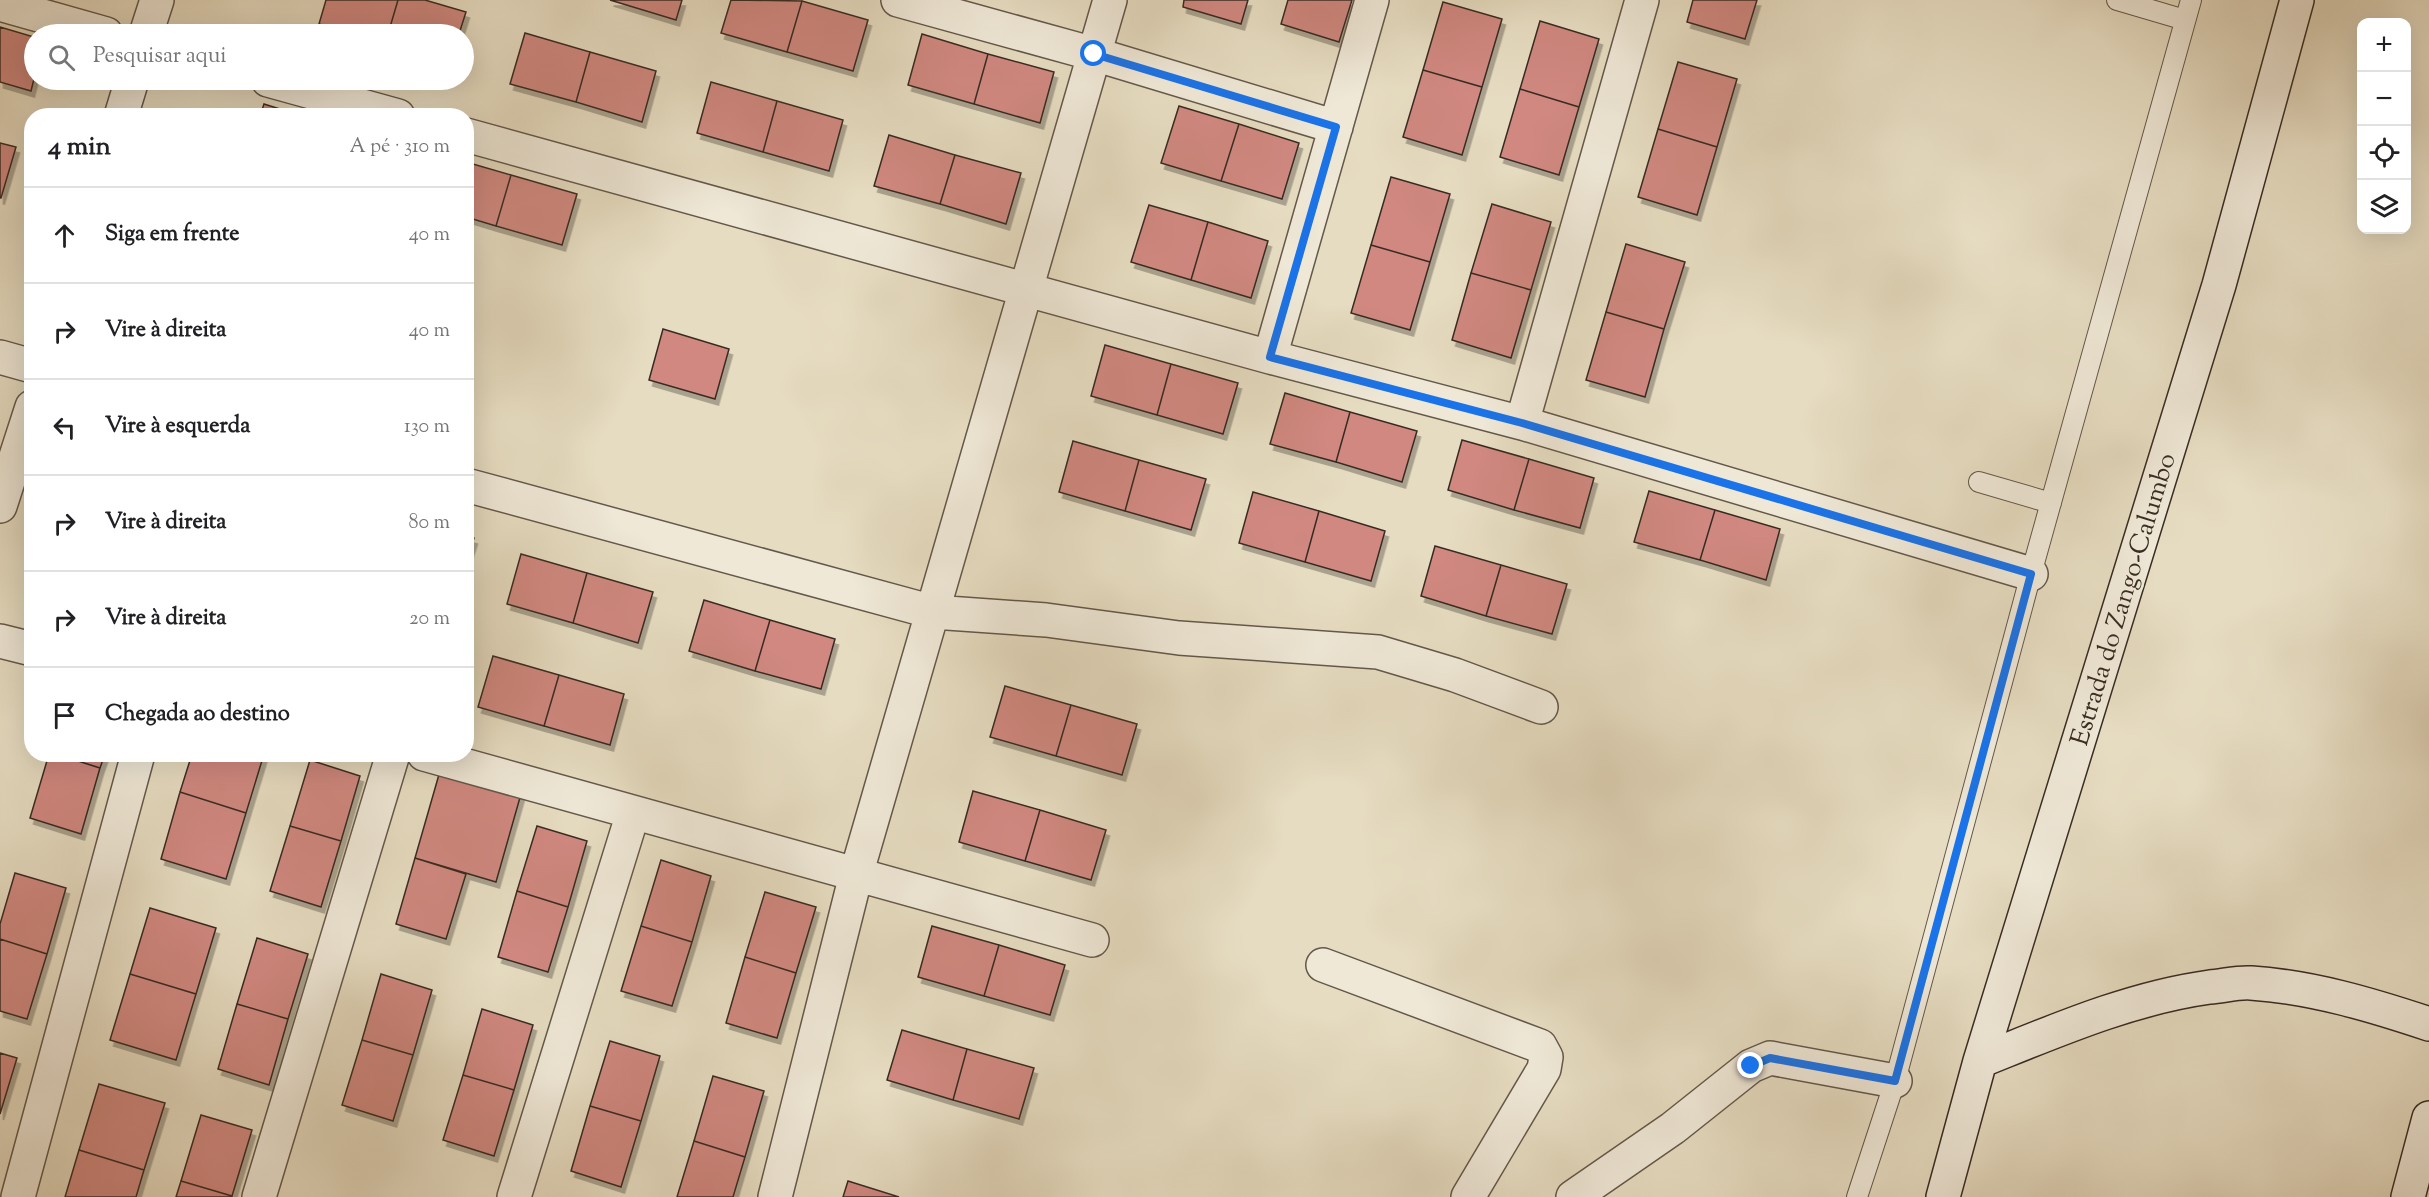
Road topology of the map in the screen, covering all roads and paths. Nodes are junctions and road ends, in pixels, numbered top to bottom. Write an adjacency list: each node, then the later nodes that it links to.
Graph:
1 (157, 0): 12 (street)
2 (898, 0): 13 (street)
3 (1110, 0): 13 (street)
4 (1372, 0): 18 (street)
5 (1642, 0): 24 (street)
6 (2116, 0): 10 (lane)
7 (2191, 0): 10 (lane)
8 (2297, 0): 43 (street, Estrada do Zango-Calumbo)
9 (0, 4): 11 (street)
10 (2185, 20): 28 (lane)
11 (71, 24)
12 (149, 24)
13 (1094, 54): 18 (street); 20 (street)
14 (129, 90): 16 (street)
15 (304, 90): 17 (street)
16 (123, 108)
17 (369, 108)
18 (1336, 127): 22 (street)
19 (474, 137): 20 (street)
20 (1025, 289): 22 (street); 31 (street)
21 (0, 357): 23 (street)
22 (1270, 357): 24 (street)
23 (24, 364)
24 (1522, 423): 30 (street)
25 (24, 432): 29 (street)
26 (1978, 482): 28 (lane)
27 (474, 487): 31 (street)
28 (2051, 503): 30 (lane)
29 (0, 506)
30 (2031, 574): 44 (lane)
31 (933, 612): 34 (street); 39 (street)
32 (0, 641): 33 (street)
33 (24, 647)
34 (1541, 707)
35 (136, 762): 46 (street)
36 (391, 762): 47 (street)
37 (452, 762): 38 (street)
38 (633, 813): 39 (street); 48 (street)
39 (856, 875): 40 (street); 49 (street)
40 (1092, 940)
41 (1323, 965): 50 (street)
42 (2429, 1024): 43 (street)
43 (1980, 1061): 53 (street, Estrada do Zango-Calumbo)
44 (1895, 1081): 51 (street); 52 (lane)
45 (2429, 1118): 54 (street)
46 (18, 1197)
47 (259, 1197)
48 (514, 1197)
49 (775, 1197)
50 (1468, 1197)
51 (1573, 1197)
52 (1857, 1197)
53 (1943, 1197)
54 (2408, 1197)

